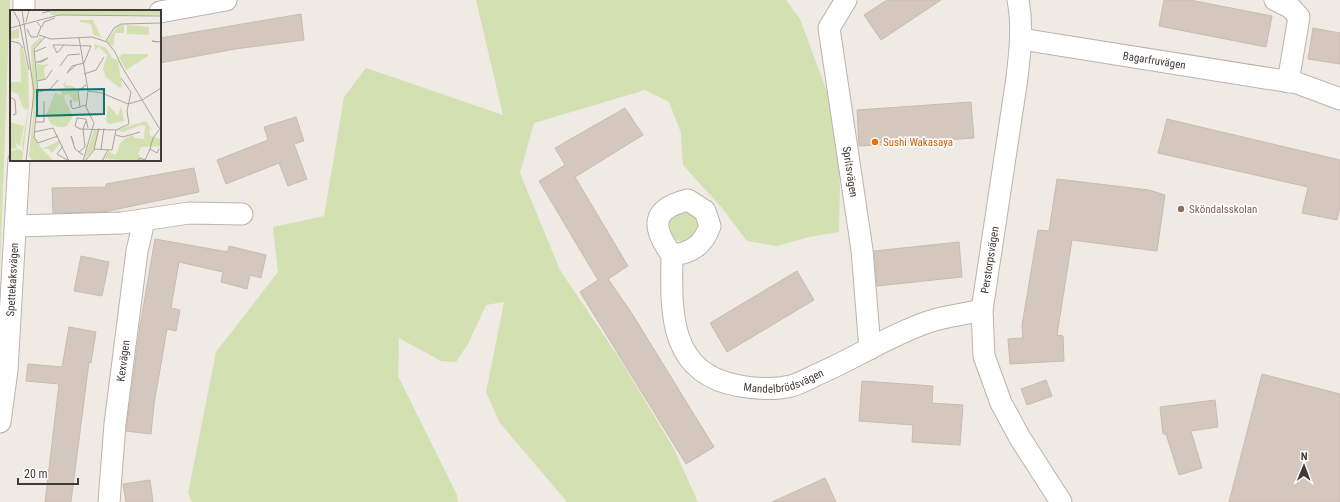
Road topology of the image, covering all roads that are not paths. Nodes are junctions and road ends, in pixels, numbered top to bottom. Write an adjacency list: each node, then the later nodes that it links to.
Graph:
1 (226, 0): 5 (street)
2 (846, 0): 15 (street, Spritsvägen)
3 (1018, 0): 6 (street, Perstorpsvägen)
4 (1275, 0): 7 (street)
5 (161, 12)
6 (1021, 39): 7 (street, Bagarfruvägen); 14 (street, Perstorpsvägen)
7 (1288, 82): 8 (street, Bagarfruvägen)
8 (1340, 99)
9 (19, 161): 12 (street, Spettekaksvägen)
10 (242, 214): 11 (street)
11 (144, 221): 12 (street); 17 (street, Kexvägen)
12 (16, 226): 16 (street, Spettekaksvägen)
13 (672, 255): 15 (street, Mandelbrödsvägen)
14 (982, 310): 15 (street, Mandelbrödsvägen); 18 (street, Perstorpsvägen)
15 (870, 349)
16 (0, 422)
17 (109, 502)
18 (1061, 502)

